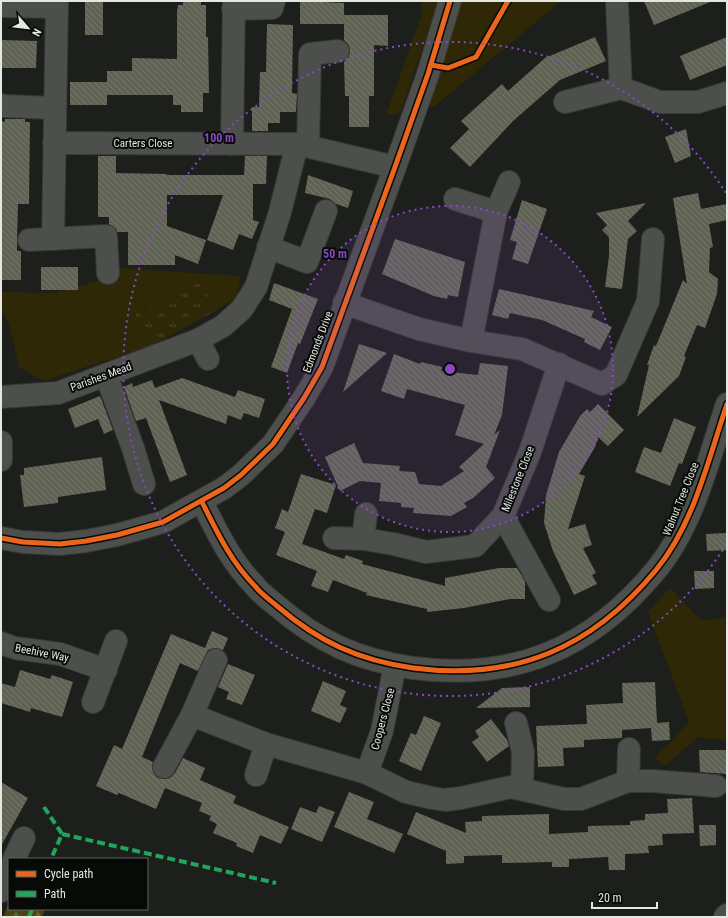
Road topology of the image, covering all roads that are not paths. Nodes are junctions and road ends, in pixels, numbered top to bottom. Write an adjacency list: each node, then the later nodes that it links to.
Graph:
1 (450, 1): 16 (street, Edmonds Drive)
2 (50, 5): 6 (street); 12 (street)
3 (233, 5): 4 (street); 14 (street)
4 (264, 5)
5 (617, 5): 8 (street)
6 (1, 6)
7 (338, 52): 15 (street)
8 (621, 88): 9 (street); 10 (street)
9 (727, 94)
10 (565, 102)
11 (1, 105): 12 (street)
12 (54, 108): 13 (street)
13 (54, 143): 14 (street, Carters Close); 21 (street)
14 (232, 144): 15 (street, Carters Close)
15 (302, 145): 16 (street, Carters Close); 24 (street)
16 (395, 167): 26 (street, Edmonds Drive)
17 (509, 182): 20 (street)
18 (455, 199): 20 (street)
19 (326, 211): 24 (street)
20 (496, 212): 28 (street)
21 (53, 239): 23 (street); 25 (street)
22 (653, 239): 30 (street)
23 (29, 240)
24 (268, 247): 27 (street, Parishes Mead)
25 (108, 273)
26 (344, 303): 28 (street); 37 (street, Edmonds Drive)
27 (198, 340): 29 (street); 31 (street, Parishes Mead)
28 (471, 341): 30 (street)
29 (208, 359)
30 (559, 364): 39 (street, Milestone Close)
31 (106, 375): 32 (street, Parishes Mead); 36 (street)
32 (1, 397)
33 (727, 404): 47 (street, Walnut Tree Close)
34 (1, 442): 35 (street)
35 (1, 460)
36 (144, 484)
37 (202, 502): 40 (street, Edmonds Drive); 47 (street, Walnut Tree Close)
38 (366, 514): 42 (street)
39 (503, 516): 42 (street, Milestone Close); 43 (street)
40 (1, 538)
41 (334, 538): 42 (street, Milestone Close)
42 (363, 539)
43 (549, 600)
44 (116, 641): 48 (street)
45 (1, 643): 48 (street, Beehive Way)
46 (216, 660): 50 (street)
47 (395, 665): 55 (street, Coopers Close)
48 (106, 670): 49 (street)
49 (93, 702)
50 (192, 715): 52 (street); 54 (street)
51 (516, 723): 59 (street)
52 (266, 744): 55 (street); 56 (street)
53 (629, 749): 57 (street)
54 (164, 767)
55 (367, 772): 59 (street)
56 (256, 775)
57 (628, 781): 58 (street); 59 (street)
58 (716, 786)
59 (522, 788)
60 (24, 838): 61 (street)
61 (13, 858)

